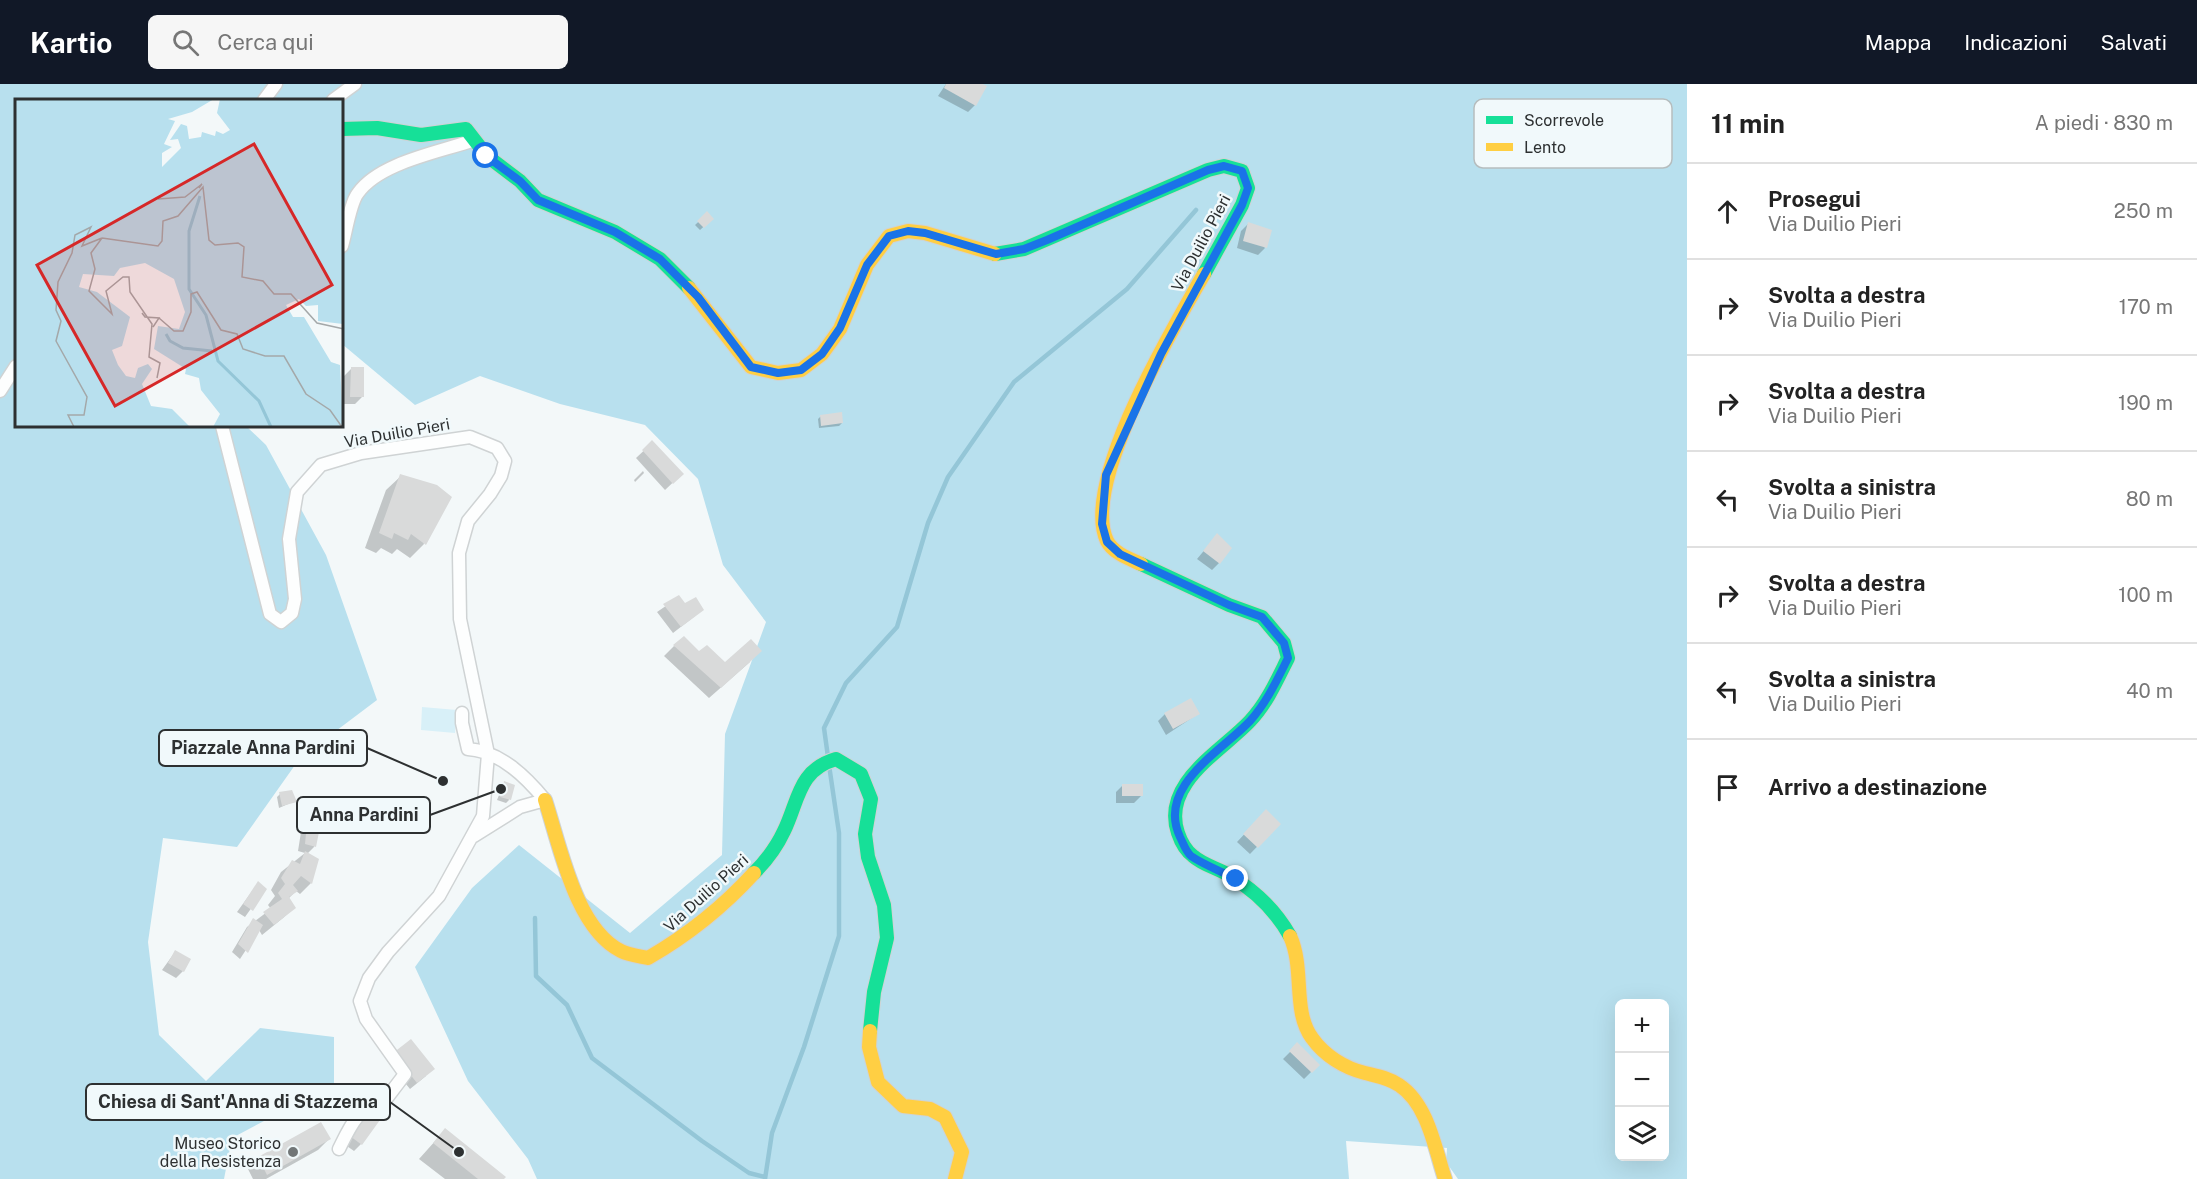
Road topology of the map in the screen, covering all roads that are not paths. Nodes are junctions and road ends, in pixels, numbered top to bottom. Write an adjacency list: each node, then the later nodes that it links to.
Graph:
1 (276, 84): 3 (street)
2 (355, 84): 4 (street)
3 (265, 99)
4 (334, 99)
5 (344, 129): 6 (street)
6 (474, 140): 7 (street); 17 (street, Via Duilio Pieri)
7 (344, 239)
8 (15, 368): 9 (street)
9 (0, 391)
10 (223, 428): 12 (street, Via Duilio Pieri)
11 (462, 713): 12 (street)
12 (488, 754): 13 (street, Via Duilio Pieri); 14 (street, Via Duilio Pieri)
13 (545, 801): 14 (street); 16 (street, Via Duilio Pieri)
14 (471, 838): 15 (street)
15 (339, 1149)
16 (955, 1179)
17 (1445, 1179)

